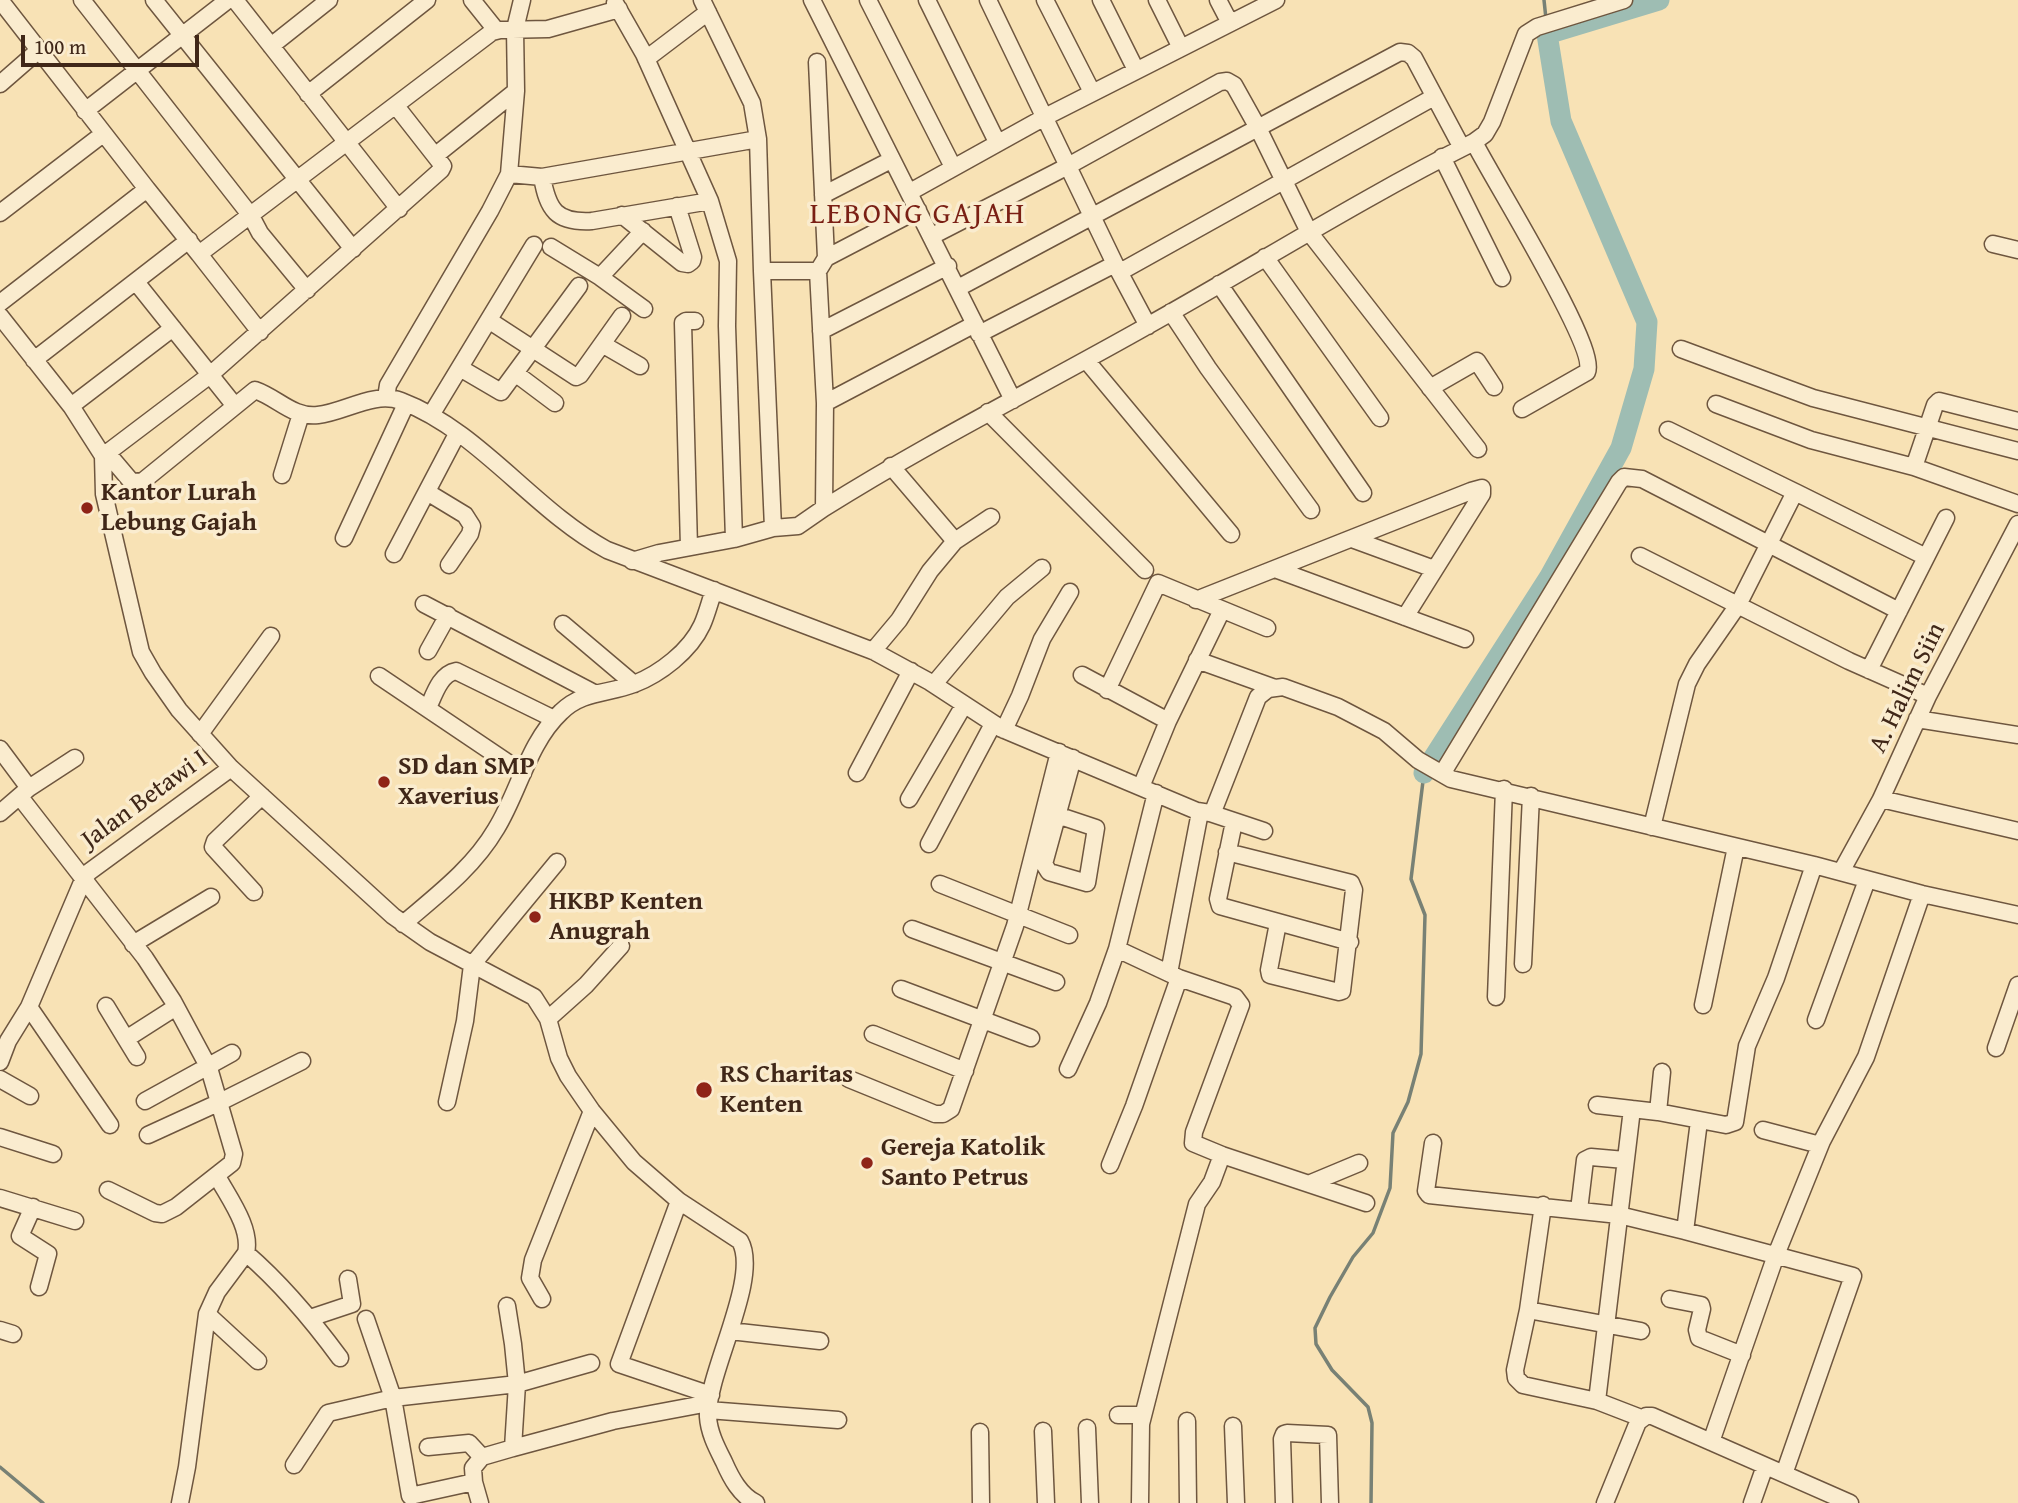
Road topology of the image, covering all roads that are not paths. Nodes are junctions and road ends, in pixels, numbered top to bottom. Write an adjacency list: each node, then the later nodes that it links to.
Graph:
1 (0, 0): 28 (street)
2 (82, 0): 31 (street)
3 (154, 0): 25 (street)
4 (228, 0): 25 (street)
5 (235, 0): 26 (street)
6 (329, 0): 26 (street)
7 (427, 0): 36 (street)
8 (472, 0): 24 (street)
9 (522, 0): 23 (street)
10 (812, 0): 50 (street)
11 (868, 0): 52 (street)
12 (927, 0): 44 (street)
13 (988, 0): 40 (street)
14 (1045, 0): 35 (street)
15 (1101, 0): 32 (street)
16 (1157, 0): 27 (street)
17 (1218, 0): 22 (street)
18 (1276, 0): 22 (street)
19 (1624, 0): 46 (street)
20 (616, 5): 23 (street); 29 (street)
21 (705, 6): 29 (street); 43 (street)
22 (1230, 23): 27 (street)
23 (515, 29): 24 (street); 34 (street)
24 (496, 30): 38 (street)
25 (183, 36): 31 (street); 56 (street)
26 (271, 47): 36 (street)
27 (1181, 48): 32 (street)
28 (39, 50): 33 (street); 39 (street)
29 (646, 59): 47 (street)
30 (817, 62): 59 (street)
31 (136, 70): 39 (street); 66 (street)
32 (1136, 70): 35 (street)
33 (0, 84)
34 (516, 91): 48 (street); 53 (street)
35 (1092, 92): 40 (street)
36 (308, 94): 45 (street)
37 (1434, 97): 41 (street); 46 (street); 55 (street)
38 (396, 106): 45 (street); 48 (street)
39 (85, 111): 42 (street)
40 (1045, 117): 44 (street); 51 (street)
41 (1258, 128): 51 (street); 55 (street); 67 (street)
42 (103, 134): 57 (street); 64 (street)
43 (758, 139): 47 (street); 82 (street)
44 (998, 142): 52 (street)
45 (348, 143): 56 (street); 62 (street)
46 (1468, 145): 49 (street); 121 (street)
47 (687, 152): 54 (street); 60 (street)
48 (436, 155): 62 (street)
49 (1443, 157): 69 (street); 84 (street)
50 (891, 160): 58 (street); 59 (street)
51 (1068, 166): 67 (street); 70 (street)
52 (953, 167): 58 (street)
53 (509, 174): 54 (street); 113 (street)
54 (542, 177): 65 (street)
55 (1285, 180): 69 (street); 81 (street)
56 (298, 181): 66 (street); 75 (street)
57 (147, 189): 71 (street); 90 (street)
58 (910, 192): 63 (street)
59 (823, 195): 79 (street)
60 (710, 201): 61 (street); 151 (street)
61 (677, 206): 65 (street); 68 (street)
62 (399, 209): 75 (street)
63 (918, 210): 70 (street); 79 (street)
64 (0, 213)
65 (622, 215): 68 (street)
66 (251, 216): 77 (street); 89 (street)
67 (1093, 218): 81 (street); 88 (street)
68 (643, 231): 83 (street)
69 (1309, 232): 78 (street); 112 (street)
70 (932, 236): 80 (street)
71 (189, 240): 77 (street); 85 (street)
72 (1993, 244): 76 (street)
73 (534, 245): 95 (street)
74 (551, 247): 83 (street)
75 (353, 249): 89 (street)
76 (2018, 250)
77 (199, 254): 101 (street)
78 (1265, 257): 86 (street); 125 (street)
79 (822, 264): 82 (street); 100 (street)
80 (948, 266): 88 (street); 100 (street)
81 (1118, 268): 97 (street); 99 (street)
82 (762, 271): 147 (street)
83 (600, 277): 91 (street)
84 (1503, 278)
85 (136, 282): 98 (street); 105 (street)
86 (1219, 284): 92 (street); 140 (street)
87 (579, 286): 103 (street)
88 (958, 288): 99 (street)
89 (307, 290): 101 (street)
90 (0, 303)
91 (644, 309)
92 (1171, 312): 97 (street); 143 (street)
93 (0, 316): 105 (street)
94 (622, 316): 102 (street)
95 (489, 321): 103 (street); 108 (street)
96 (695, 321): 154 (street)
97 (1148, 326): 106 (street)
98 (173, 328): 110 (street); 119 (street)
99 (977, 329): 114 (street); 116 (street)
100 (821, 331): 116 (street)
101 (260, 332): 110 (street)
102 (602, 344): 103 (street); 107 (street)
103 (531, 349): 109 (street)
104 (1681, 349): 127 (street)
105 (34, 360): 119 (street)
106 (1086, 360): 114 (street); 148 (street)
107 (640, 366)
108 (460, 368): 109 (street); 124 (street)
109 (515, 373): 115 (street)
110 (210, 375): 120 (street); 132 (street)
111 (1494, 387): 112 (street)
112 (1430, 388): 130 (street)
113 (386, 398): 117 (street); 123 (street)
114 (1013, 400): 122 (street)
115 (555, 403)
116 (825, 403): 142 (street)
117 (406, 404): 124 (street); 149 (street)
118 (1716, 404): 134 (street)
119 (71, 406): 132 (street)
120 (235, 406): 123 (street); 136 (street)
121 (1522, 408)
122 (988, 412): 133 (street); 163 (street)
123 (301, 414): 135 (street)
124 (431, 415): 129 (street)
125 (1380, 418)
126 (2018, 421): 127 (street)
127 (1927, 429): 131 (street); 134 (street)
128 (1668, 430): 138 (street)
129 (457, 434): 137 (street); 158 (street)
130 (1478, 449)
131 (2018, 451)
132 (106, 455): 136 (street); 139 (street)
133 (891, 466): 142 (street); 152 (street)
134 (1914, 467): 141 (street)
135 (282, 475)
136 (134, 482): 139 (street)
137 (427, 492): 155 (street); 159 (street)
138 (1795, 492): 153 (street); 157 (street)
139 (104, 494): 196 (street)
140 (1363, 494)
141 (2018, 504)
142 (824, 508): 147 (street)
143 (1311, 510)
144 (991, 517): 152 (street)
145 (1946, 518): 157 (street)
146 (2018, 524): 189 (street, A. Halim Siin)
147 (774, 527): 151 (street)
148 (1231, 534)
149 (344, 538)
150 (1352, 538): 161 (street); 162 (street); 162 (street)
151 (734, 539): 154 (street)
152 (955, 541): 178 (street)
153 (1769, 545): 168 (street); 170 (street); 204 (street)
154 (689, 547): 158 (street)
155 (394, 554)
156 (1640, 556): 168 (street)
157 (1926, 557): 170 (street)
158 (632, 561): 164 (street)
159 (449, 565)
160 (1042, 568): 185 (street)
161 (1275, 569): 166 (street); 172 (street)
162 (1434, 569): 172 (street)
163 (1145, 570)
164 (714, 590): 178 (street); 184 (street)
165 (1070, 592): 195 (street)
166 (1196, 600): 169 (street); 187 (street)
167 (424, 604): 171 (street)
168 (1738, 605): 180 (street); 216 (street)
169 (1222, 610): 174 (street); 179 (street)
170 (1899, 611): 180 (street)
171 (448, 615): 177 (street); 188 (street)
172 (1405, 617): 176 (street)
173 (563, 624): 184 (street)
174 (1267, 628)
175 (271, 636): 196 (street)
176 (1465, 639)
177 (428, 651)
178 (873, 651): 181 (street)
179 (1197, 660): 186 (street); 194 (street)
180 (1869, 670): 189 (street)
181 (911, 671): 185 (street); 203 (street)
182 (1082, 675): 187 (street)
183 (379, 676): 191 (street)
184 (634, 684): 188 (street)
185 (933, 684): 190 (street)
186 (1275, 688): 204 (street); 212 (street)
187 (1107, 690): 194 (street)
188 (594, 693): 192 (street)
189 (1928, 696): 193 (street, A. Halim Siin)
190 (964, 705): 195 (street); 210 (street)
191 (428, 708): 192 (street); 202 (street)
192 (554, 719): 202 (street)
193 (1917, 719): 197 (street); 211 (street, A. Halim Siin)
194 (1168, 721): 206 (street)
195 (998, 727): 199 (street); 219 (street)
196 (200, 734): 201 (street)
197 (2018, 735)
198 (0, 749): 207 (street)
199 (1066, 755): 206 (street); 214 (street); 231 (street)
200 (75, 758): 207 (street)
201 (231, 768): 208 (street); 225 (street, Jalan Betawi I)
202 (523, 773): 234 (street)
203 (857, 773)
204 (1442, 774): 205 (street)
205 (1504, 789): 209 (street); 248 (street)
206 (1148, 790): 212 (street); 240 (street)
207 (24, 793): 213 (street); 225 (street)
208 (262, 796): 228 (street); 234 (street)
209 (1531, 796): 216 (street); 242 (street)
210 (909, 799)
211 (1881, 799): 218 (street); 224 (street, A. Halim Siin)
212 (1205, 812): 215 (street); 244 (street)
213 (0, 813)
214 (1057, 815): 214 (street)
215 (1234, 822): 217 (street); 221 (street)
216 (1652, 827): 220 (street)
217 (1264, 831)
218 (2018, 831)
219 (929, 844)
220 (1736, 847): 223 (street); 249 (street)
221 (1227, 852): 233 (street); 237 (street)
222 (557, 862): 243 (street)
223 (1814, 865): 224 (street); 278 (street)
224 (1841, 872): 226 (street)
225 (83, 880): 238 (street); 251 (street, Jalan Betawi I)
226 (1867, 880): 229 (street); 255 (street)
227 (940, 884): 231 (street)
228 (254, 892)
229 (1922, 894): 232 (street); 284 (street)
230 (211, 897): 238 (street)
231 (1018, 913): 236 (street); 241 (street)
232 (2018, 915)
233 (1278, 923): 237 (street); 237 (street)
234 (403, 924): 243 (street)
235 (912, 929): 241 (street)
236 (1069, 935)
237 (1350, 942)
238 (133, 944): 252 (street)
239 (621, 946): 253 (street)
240 (1117, 949): 244 (street); 265 (street)
241 (1002, 963): 245 (street); 254 (street)
242 (1523, 964)
243 (472, 965): 253 (street); 273 (street)
244 (1174, 976): 286 (street); 289 (street)
245 (1056, 982)
246 (2018, 985): 259 (street)
247 (901, 989): 254 (street)
248 (1496, 997)
249 (1703, 1005)
250 (106, 1006): 258 (street)
251 (29, 1007): 263 (street, Jalan Betawi I); 279 (street)
252 (176, 1007): 258 (street); 264 (street)
253 (548, 1019): 276 (street)
254 (982, 1020): 257 (street); 266 (street)
255 (1816, 1020)
256 (873, 1034): 266 (street)
257 (1031, 1038)
258 (127, 1039): 261 (street)
259 (1996, 1048)
260 (232, 1054): 264 (street)
261 (137, 1057)
262 (302, 1061): 272 (street)
263 (0, 1062)
264 (209, 1068): 271 (street); 272 (street)
265 (1068, 1069)
266 (965, 1071): 269 (street)
267 (1661, 1072): 277 (street)
268 (0, 1079): 270 (street)
269 (849, 1079)
270 (30, 1096)
271 (145, 1101)
272 (220, 1102): 281 (street); 290 (street)
273 (447, 1102)
274 (1597, 1105): 275 (street)
275 (1632, 1109): 277 (street); 287 (street)
276 (592, 1111): 294 (street); 306 (street)
277 (1658, 1112): 278 (street)
278 (1699, 1121): 301 (street)
279 (110, 1125)
280 (1763, 1130): 284 (street)
281 (148, 1135)
282 (0, 1137): 285 (street)
283 (1433, 1143): 296 (street)
284 (1820, 1145): 303 (street)
285 (53, 1154)
286 (1222, 1155): 291 (street); 326 (street)
287 (1625, 1160): 298 (street); 299 (street)
288 (1359, 1163): 291 (street)
289 (1110, 1165)
290 (217, 1176): 292 (street); 302 (street)
291 (1311, 1183): 295 (street)
292 (108, 1189)
293 (0, 1198): 297 (street)
294 (679, 1201): 314 (street); 324 (street)
295 (1366, 1203)
296 (1544, 1205): 298 (street); 309 (street)
297 (33, 1207): 300 (street); 305 (street)
298 (1578, 1210): 299 (street)
299 (1619, 1214): 301 (street); 313 (street)
300 (75, 1221)
301 (1685, 1231): 303 (street)
302 (246, 1253): 310 (street); 311 (street)
303 (1776, 1255): 317 (street); 340 (street)
304 (348, 1279): 311 (street)
305 (39, 1287)
306 (542, 1299)
307 (1670, 1299): 317 (street)
308 (507, 1306): 321 (street)
309 (1528, 1310): 313 (street); 323 (street)
310 (207, 1314): 319 (street); 344 (street)
311 (310, 1318): 318 (street)
312 (366, 1319): 322 (street)
313 (1606, 1326): 315 (street); 323 (street)
314 (730, 1331): 316 (street); 324 (street)
315 (1641, 1331)
316 (820, 1341)
317 (1742, 1355): 334 (street)
318 (340, 1358)
319 (258, 1361)
320 (592, 1363): 321 (street)
321 (517, 1384): 322 (street); 336 (street)
322 (393, 1398): 338 (street); 343 (street)
323 (1597, 1401): 327 (street)
324 (710, 1403): 328 (street); 336 (street); 346 (street)
325 (1118, 1415): 326 (street)
326 (1143, 1415): 350 (street)
327 (1641, 1418): 334 (street); 354 (street)
328 (838, 1420)
329 (1187, 1421): 351 (street)
330 (1233, 1426): 352 (street)
331 (1087, 1428): 349 (street)
332 (1043, 1431): 348 (street)
333 (980, 1432): 347 (street)
334 (1711, 1442): 339 (street)
335 (428, 1447): 337 (street)
336 (513, 1448): 337 (street)
337 (482, 1457): 341 (street)
338 (294, 1465)
339 (1765, 1466): 340 (street); 355 (street)
340 (1784, 1474): 356 (street)
341 (474, 1482): 343 (street); 345 (street)
342 (1284, 1499): 353 (street)
343 (411, 1500)
344 (180, 1503)
345 (480, 1503)
346 (757, 1503)
347 (981, 1503)
348 (1046, 1503)
349 (1090, 1503)
350 (1140, 1503)
351 (1188, 1503)
352 (1236, 1503)
353 (1329, 1503)
354 (1605, 1503)
355 (1752, 1503)
356 (1850, 1503)

